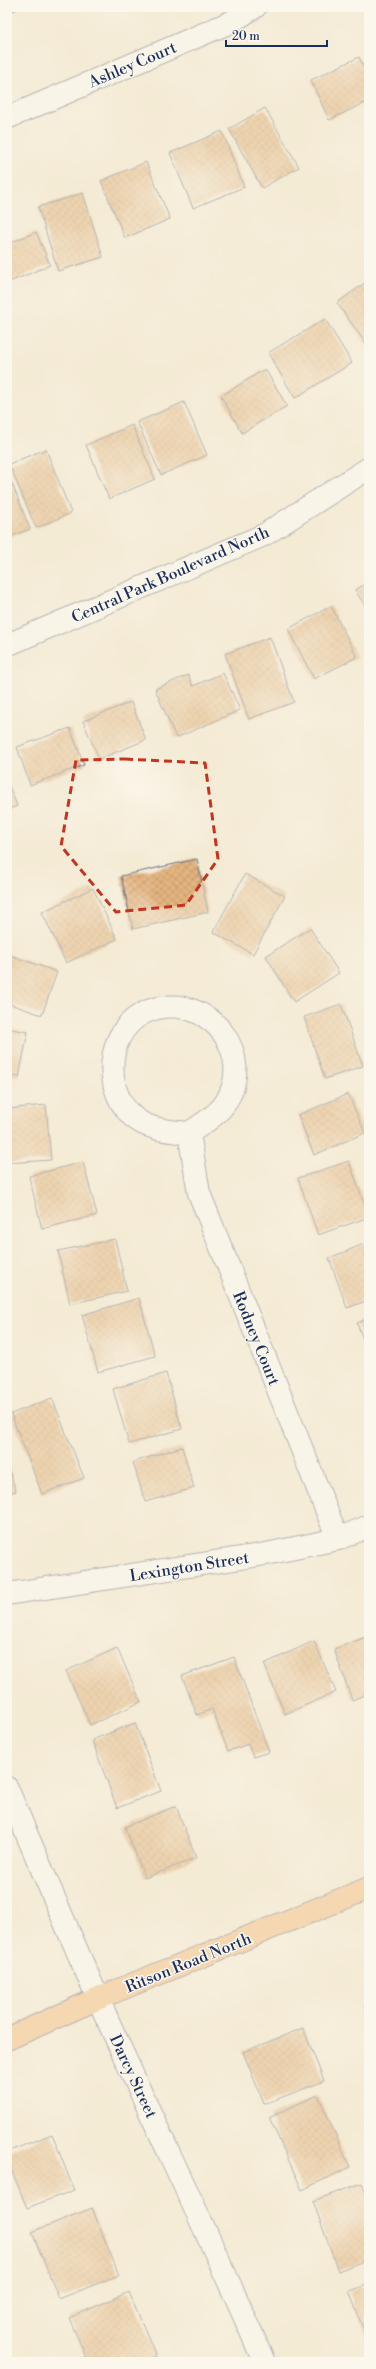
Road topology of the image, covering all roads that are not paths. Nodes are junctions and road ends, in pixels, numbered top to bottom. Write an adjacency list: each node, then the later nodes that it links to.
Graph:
1 (254, 7): 2 (street, Ashley Court)
2 (7, 118)
3 (369, 468): 4 (street, Central Park Boulevard North)
4 (7, 646)
5 (189, 1133): 5 (street); 7 (street, Rodney Court)
6 (369, 1526): 7 (street, Lexington Street)
7 (338, 1539): 8 (street, Lexington Street)
8 (7, 1594)
9 (7, 1788): 11 (street, Darcy Street)
10 (369, 1888): 11 (main road, Ritson Road North)
11 (99, 1998): 12 (main road, Ritson Road North); 13 (street, Darcy Street)
12 (7, 2039)
13 (264, 2362)

